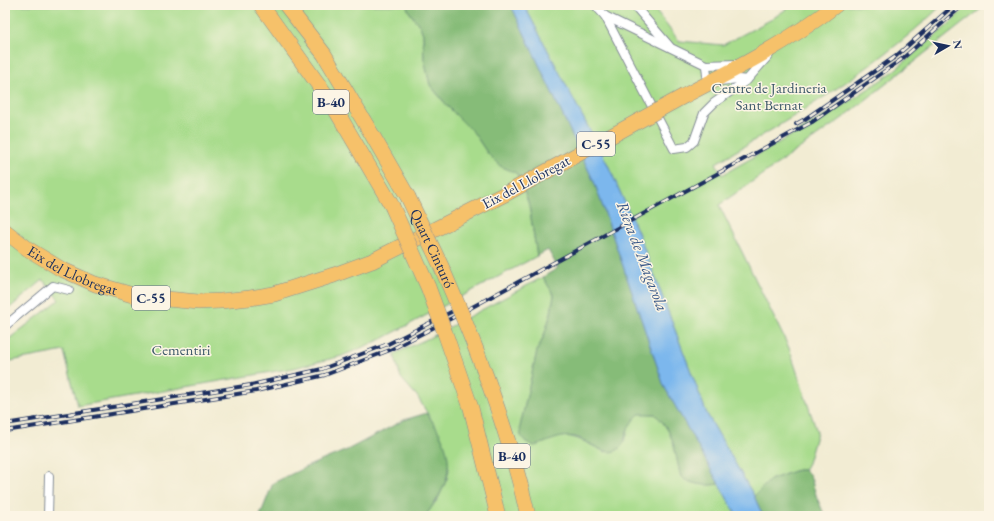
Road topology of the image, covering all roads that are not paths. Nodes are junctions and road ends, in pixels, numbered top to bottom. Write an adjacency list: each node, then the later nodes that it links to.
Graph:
1 (260, 5): 20 (highway, Quart Cinturó / B-40, bridge)
2 (286, 5): 21 (highway, Quart Cinturó / B-40, bridge)
3 (595, 5): 6 (street)
4 (634, 5): 8 (street)
5 (836, 5): 7 (highway, Eix del Llobregat / C-55)
6 (605, 16): 8 (street); 11 (street)
7 (781, 42): 9 (highway, Eix del Llobregat / C-55); 11 (street)
8 (671, 48): 10 (street)
9 (745, 63): 10 (street); 12 (highway, Eix del Llobregat / C-55)
10 (706, 65): 12 (street)
11 (747, 80): 12 (street)
12 (708, 84): 15 (highway, Eix del Llobregat / C-55, bridge)
13 (5, 219): 15 (highway, Eix del Llobregat / C-55)
14 (5, 231): 15 (highway, Eix del Llobregat / C-55)
15 (311, 282)
16 (69, 290): 17 (street)
17 (5, 326)
18 (49, 476): 19 (street)
19 (48, 516)
20 (498, 516)
21 (528, 516)

